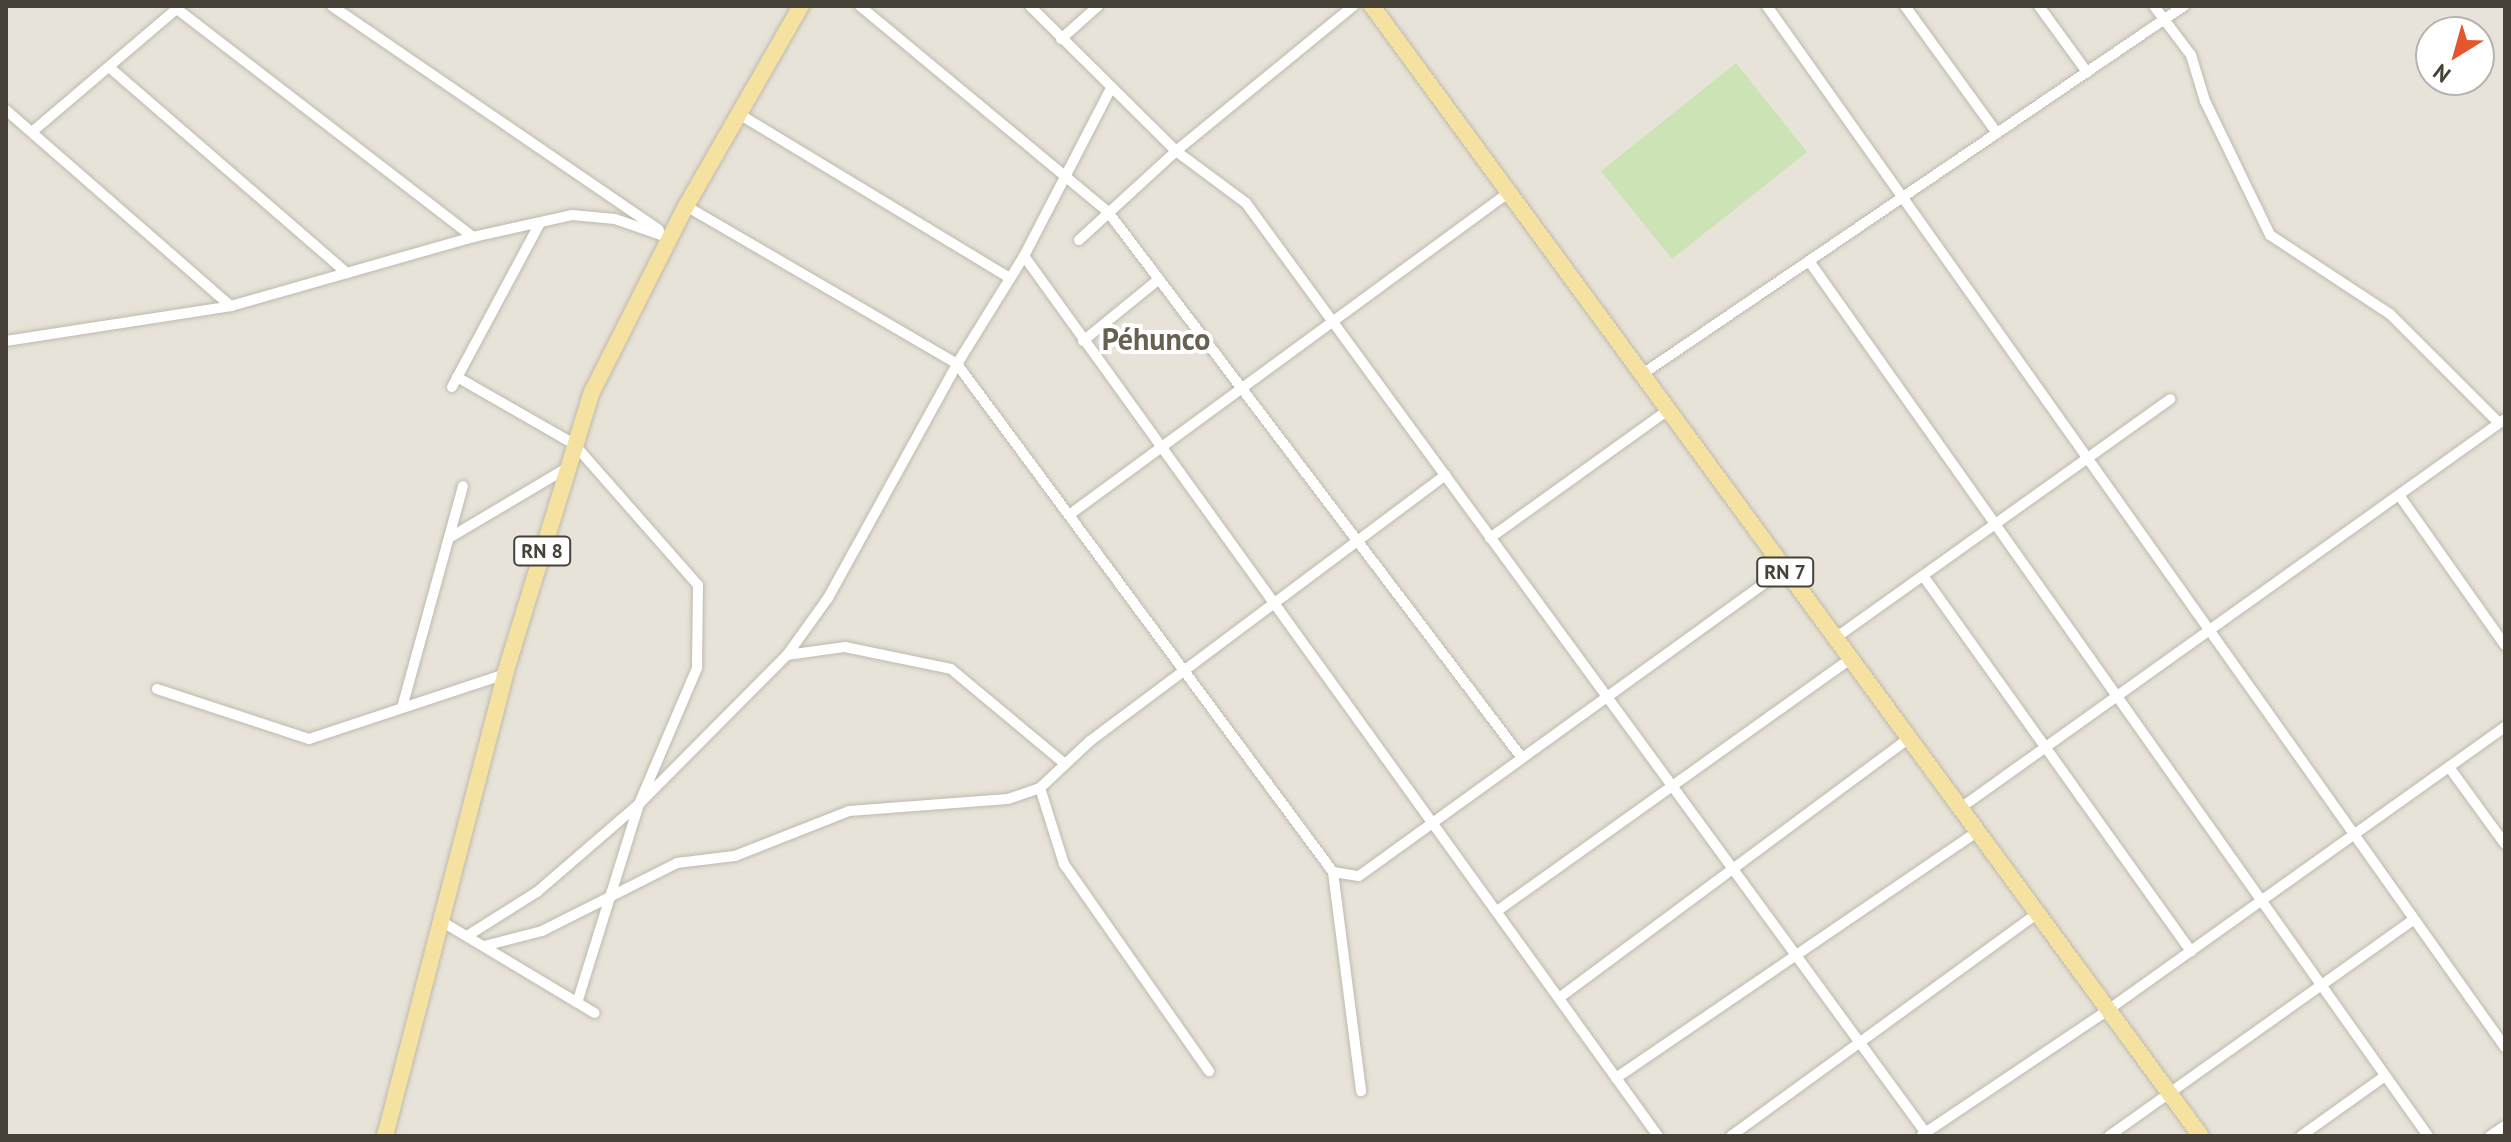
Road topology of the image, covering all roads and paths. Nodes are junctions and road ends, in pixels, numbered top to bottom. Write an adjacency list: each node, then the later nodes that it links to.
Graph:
1 (332, 6): 31 (street)
2 (801, 6): 20 (main road, RN 8)
3 (860, 6): 24 (street)
4 (1030, 6): 15 (street)
5 (1098, 6): 15 (street)
6 (1353, 6): 23 (street)
7 (1372, 6): 25 (main road, RN 7)
8 (1767, 6): 26 (street)
9 (1905, 6): 22 (street)
10 (2039, 6): 17 (street)
11 (2154, 6): 14 (street)
12 (2184, 6): 14 (street)
13 (178, 8): 16 (street); 30 (street)
14 (2164, 20): 17 (street); 47 (street)
15 (1061, 39): 18 (street)
16 (109, 67): 21 (street); 35 (street)
17 (2087, 72): 22 (street)
18 (1110, 90): 23 (street); 24 (street)
19 (6, 110): 21 (street)
20 (739, 114): 27 (main road, RN 8); 36 (street)
21 (32, 132): 38 (street)
22 (1997, 133): 26 (street)
23 (1176, 151): 28 (street); 39 (street)
24 (1061, 176): 28 (street); 33 (street)
25 (1508, 193): 39 (street); 43 (main road, RN 7)
26 (1906, 195): 34 (street); 50 (street)
27 (686, 206): 31 (main road, RN 8); 42 (street)
28 (1108, 212): 32 (street); 37 (street)
29 (540, 223): 30 (street); 31 (street); 48 (street)
30 (473, 237): 35 (street)
31 (670, 238): 48 (main road, RN 8)
32 (1079, 240)
33 (1024, 256): 36 (street); 41 (street)
34 (1809, 261): 43 (street); 56 (street)
35 (347, 273): 38 (street)
36 (1010, 278): 42 (street)
37 (1159, 279): 41 (street); 44 (street)
38 (231, 306): 40 (street)
39 (1331, 319): 44 (street); 52 (street)
40 (6, 341)
41 (1083, 341): 49 (street)
42 (957, 364): 55 (street); 66 (street)
43 (1641, 375): 46 (main road, RN 7)
44 (1241, 387): 49 (street); 59 (street)
45 (2170, 399): 50 (street)
46 (1667, 411): 58 (street); 60 (main road, RN 7)
47 (2502, 421): 54 (street)
48 (574, 444): 51 (main road, RN 8); 82 (street)
49 (1160, 447): 55 (street); 62 (street)
50 (2090, 457): 56 (street); 63 (street)
51 (565, 469): 57 (street); 69 (main road, RN 8)
52 (1445, 475): 58 (street); 59 (street)
53 (463, 486): 57 (street)
54 (2399, 495): 63 (street); 65 (street)
55 (1069, 515): 68 (street)
56 (1995, 525): 61 (street); 72 (street)
57 (449, 538): 73 (street)
58 (1490, 538): 71 (street)
59 (1357, 541): 62 (street); 77 (street)
60 (1783, 570): 64 (main road, RN 7); 71 (street)
61 (1924, 577): 64 (street); 76 (street)
62 (1274, 603): 68 (street); 84 (street)
63 (2210, 630): 72 (street); 86 (street)
64 (1834, 639): 67 (main road, RN 7)
65 (2505, 645)
66 (787, 655): 78 (street); 82 (street)
67 (1849, 660): 75 (main road, RN 7); 80 (street)
68 (1184, 670): 78 (street); 89 (street)
69 (505, 674): 73 (street); 95 (main road, RN 8)
70 (157, 689): 73 (street)
71 (1607, 697): 77 (street); 80 (street)
72 (2117, 697): 76 (street); 91 (street)
73 (403, 704)
74 (2505, 727): 79 (street)
75 (1908, 739): 83 (main road, RN 7); 88 (street)
76 (2046, 747): 83 (street); 98 (street)
77 (1522, 758): 84 (street)
78 (1065, 764): 81 (street)
79 (2449, 767): 86 (street); 87 (street)
80 (1673, 786): 88 (street); 92 (street)
81 (1040, 788): 90 (street); 107 (street)
82 (639, 804): 90 (street); 96 (street)
83 (1959, 809): 85 (main road, RN 7)
84 (1434, 822): 89 (street); 92 (street)
85 (1976, 832): 93 (main road, RN 7); 99 (street)
86 (2354, 835): 91 (street); 94 (street)
87 (2505, 844)
88 (1734, 868): 99 (street); 101 (street)
89 (1333, 872): 110 (street)
90 (610, 895): 97 (street); 102 (street)
91 (2261, 901): 98 (street); 100 (street)
92 (1497, 911): 101 (street)
93 (2037, 914): 103 (main road, RN 7); 105 (street)
94 (2414, 919): 100 (street); 106 (street)
95 (441, 921): 96 (street); 114 (main road, RN 8)
96 (467, 936): 97 (street)
97 (484, 946): 102 (street)
98 (2191, 951): 103 (street)
99 (1798, 954): 105 (street); 109 (street)
100 (2321, 985): 108 (street); 111 (street)
101 (1559, 998): 109 (street)
102 (577, 1003): 104 (street)
103 (2108, 1010): 111 (main road, RN 7); 113 (street)
104 (595, 1013)
105 (1862, 1042): 113 (street); 116 (street)
106 (2505, 1047)
107 (1209, 1071)
108 (2385, 1076): 119 (street); 120 (street)
109 (1616, 1078): 115 (street)
110 (1361, 1091)
111 (2170, 1093): 117 (street); 118 (main road, RN 7)
112 (2505, 1126): 121 (street)
113 (1925, 1135)
114 (385, 1136)
115 (1658, 1136)
116 (1731, 1136)
117 (2109, 1136)
118 (2201, 1136)
119 (2301, 1136)
120 (2428, 1136)
121 (2490, 1136)

